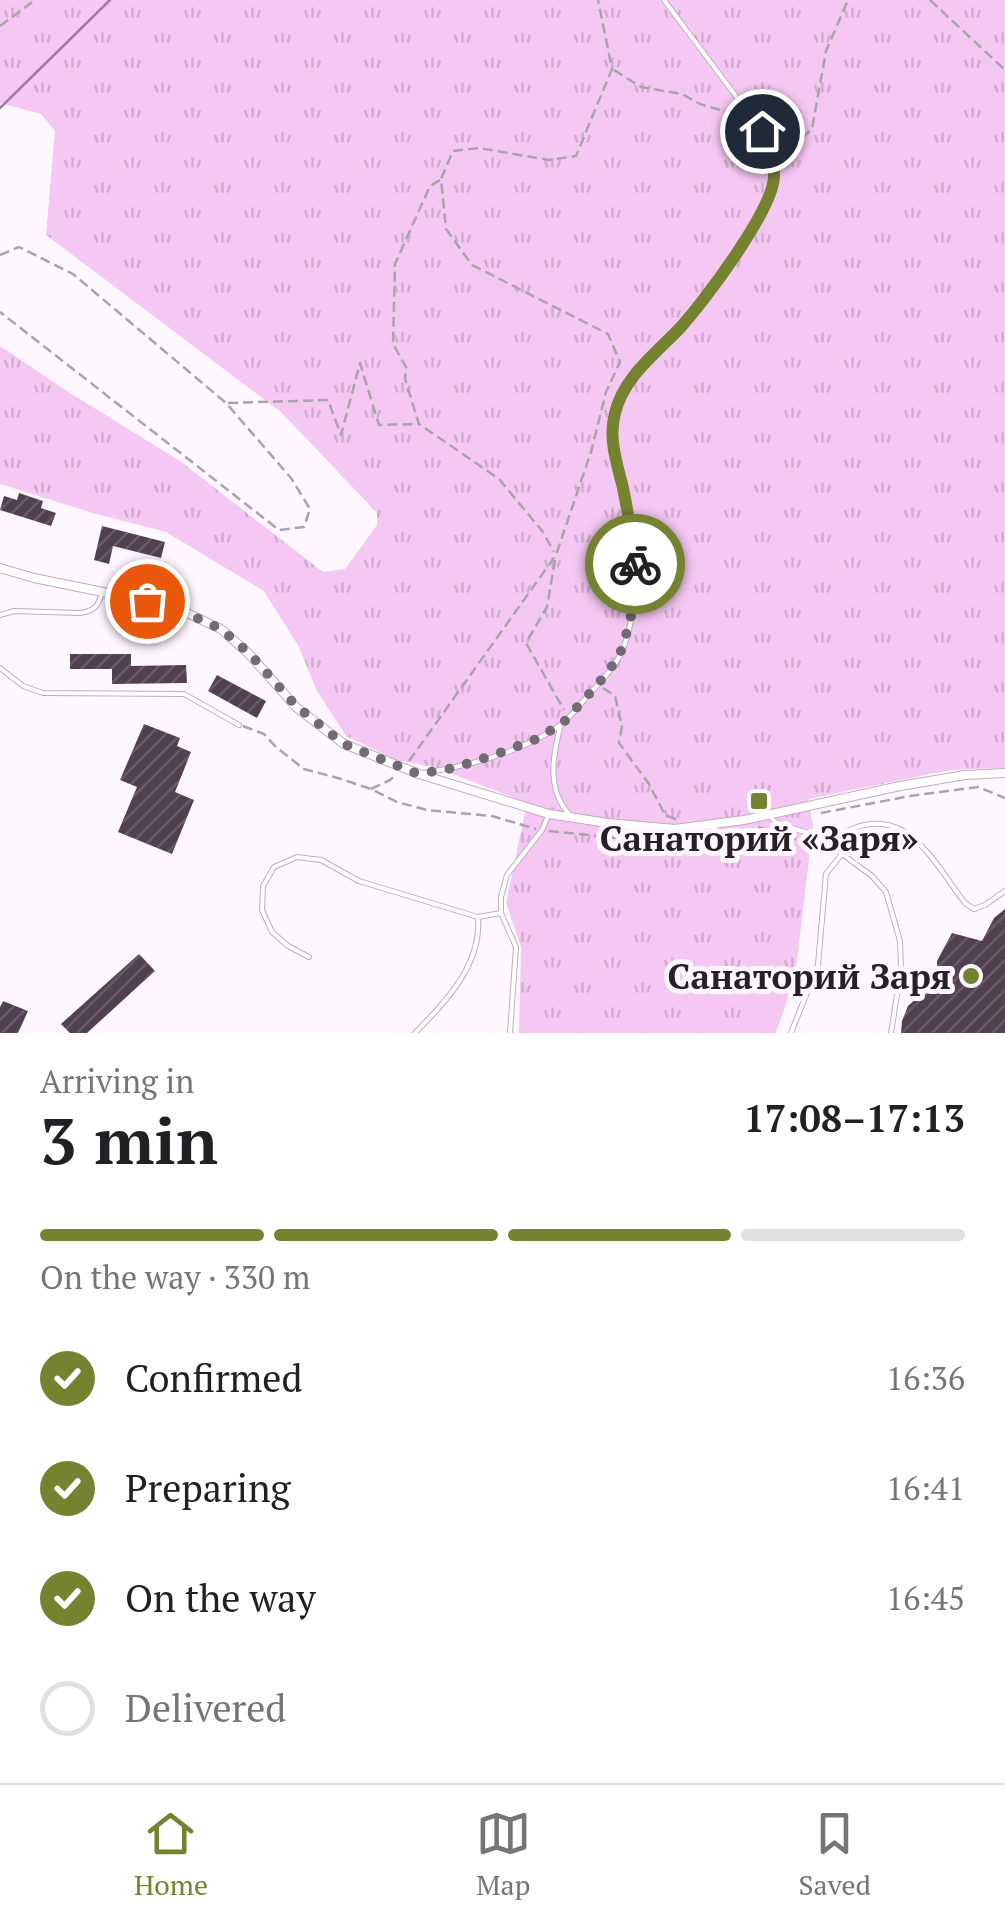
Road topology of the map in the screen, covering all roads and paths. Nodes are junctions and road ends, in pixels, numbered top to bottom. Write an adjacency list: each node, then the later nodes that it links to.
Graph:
1 (35, 0): 6 (path)
2 (598, 0): 7 (path)
3 (664, 0): 9 (lane)
4 (848, 0): 10 (path)
5 (930, 0): 8 (path)
6 (0, 26)
7 (612, 69): 9 (path); 11 (path)
8 (1005, 70)
9 (762, 131): 10 (lane)
10 (769, 146): 21 (lane)
11 (441, 179): 15 (path); 16 (path)
12 (0, 255): 14 (path)
13 (0, 312): 14 (path)
14 (226, 403): 15 (path)
15 (419, 424): 16 (path)
16 (556, 556): 22 (path); 25 (path)
17 (0, 568): 18 (street)
18 (102, 592): 19 (lane); 25 (street)
19 (0, 615)
20 (0, 668): 23 (lane)
21 (598, 684): 22 (lane); 34 (path)
22 (568, 717): 24 (lane)
23 (239, 724): 28 (path)
24 (562, 724): 27 (lane); 33 (lane)
25 (403, 768): 27 (street); 28 (path)
26 (1005, 773): 32 (street)
27 (418, 774): 30 (street)
28 (371, 789): 35 (path)
29 (1005, 798): 31 (path)
30 (549, 814): 33 (street); 35 (lane)
31 (815, 814)
32 (772, 818): 33 (street); 37 (lane); 38 (path)
33 (575, 819)
34 (682, 822)
35 (542, 830): 36 (path); 40 (lane)
36 (682, 836)
37 (831, 840): 38 (lane); 39 (lane)
38 (842, 854): 45 (lane); 46 (lane)
39 (1005, 891)
40 (501, 913): 41 (lane); 44 (lane)
41 (478, 917): 42 (lane); 43 (lane)
42 (309, 958)
43 (415, 1033)
44 (510, 1033)
45 (791, 1033)
46 (891, 1033)

